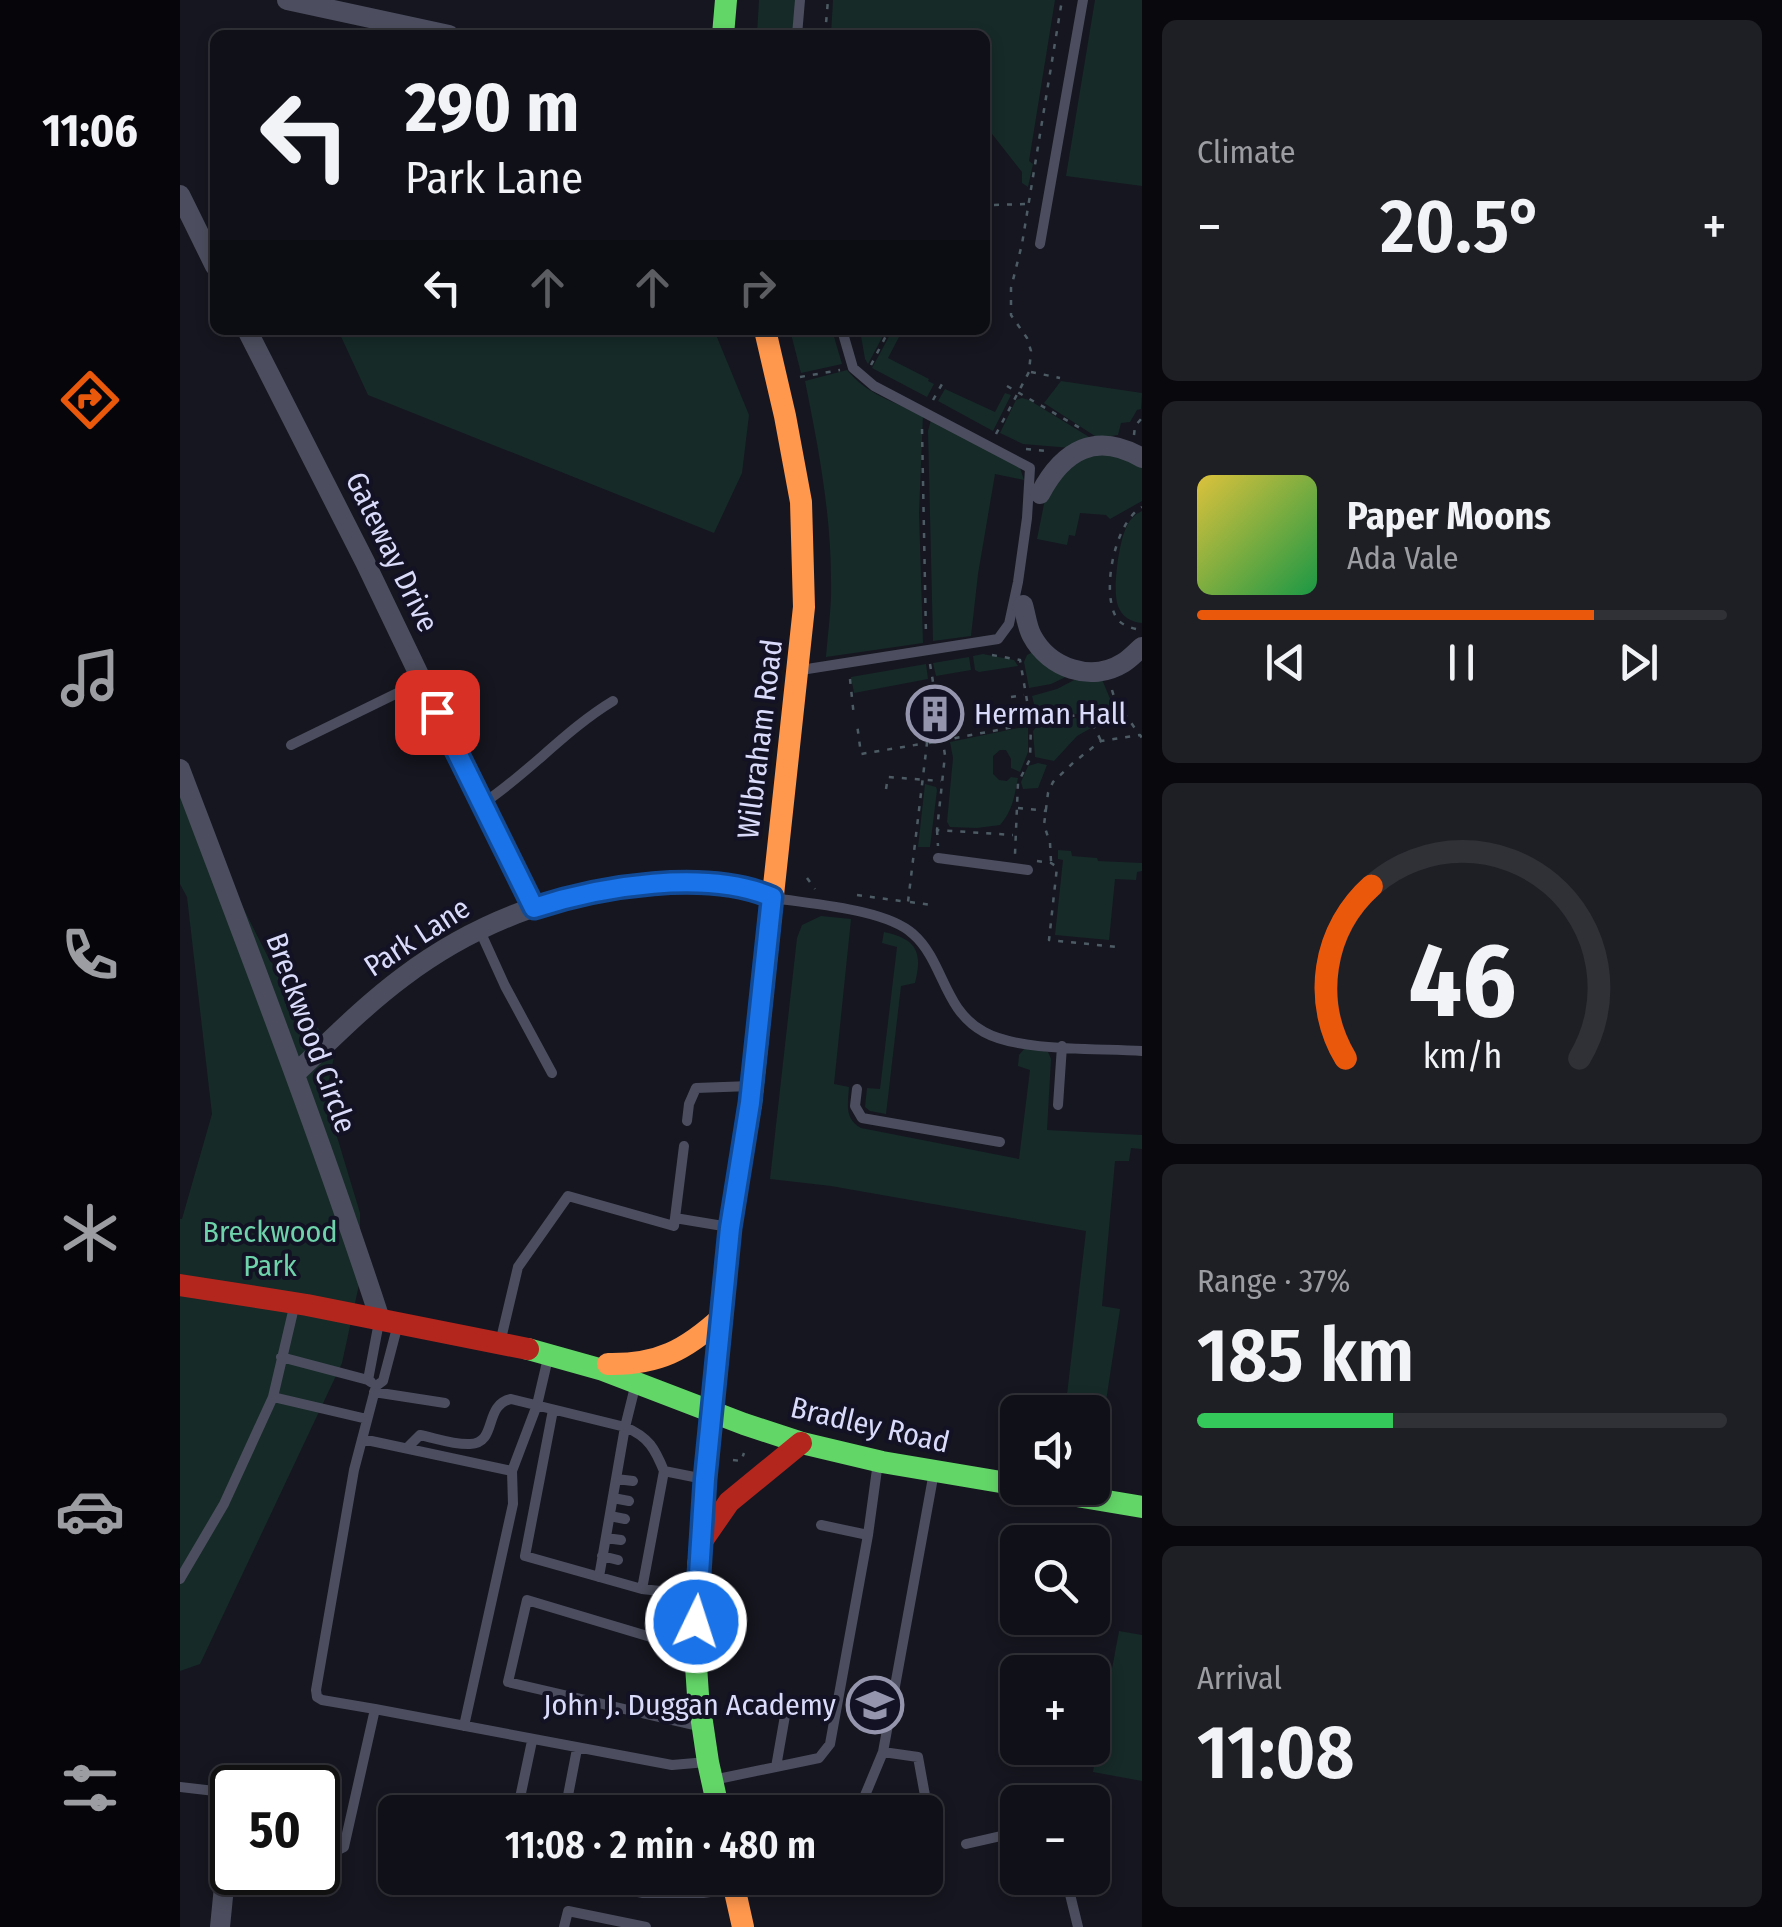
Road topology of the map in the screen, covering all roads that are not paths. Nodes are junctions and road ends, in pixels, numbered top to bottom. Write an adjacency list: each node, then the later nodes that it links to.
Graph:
1 (287, 0): 5 (street)
2 (726, 0): 6 (main road)
3 (800, 0): 7 (lane)
4 (1083, 0): 9 (lane)
5 (426, 30)
6 (723, 30)
7 (797, 30)
8 (183, 209): 10 (street)
9 (1040, 244)
10 (210, 257)
11 (249, 335): 19 (street, Gateway Drive)
12 (765, 335): 18 (main road, Wilbraham Road)
13 (843, 335): 18 (lane)
14 (1142, 458): 15 (street)
15 (1040, 494)
16 (1024, 605): 17 (street)
17 (1142, 647)
18 (798, 671): 26 (main road, Wilbraham Road)
19 (422, 682): 21 (lane); 23 (street, Gateway Drive)
20 (613, 702): 23 (lane)
21 (291, 745)
22 (180, 769): 32 (street, Breckwood Circle)
23 (481, 804): 27 (street, Gateway Drive)
24 (938, 858): 25 (lane)
25 (1028, 870)
26 (772, 897): 27 (street, Park Lane); 29 (lane); 33 (main road, Wilbraham Road)
27 (534, 908): 28 (street, Park Lane)
28 (479, 930): 31 (lane); 32 (street, Park Lane)
29 (1062, 1046): 30 (lane); 35 (lane)
30 (1142, 1051)
31 (552, 1073)
32 (295, 1074): 44 (street, Breckwood Circle)
33 (752, 1086): 36 (lane); 40 (main road, Wilbraham Road)
34 (856, 1089): 37 (lane)
35 (1058, 1105)
36 (687, 1121)
37 (1000, 1142)
38 (684, 1146): 39 (lane)
39 (674, 1218): 40 (lane); 45 (lane)
40 (730, 1228): 43 (main road, Wilbraham Road)
41 (180, 1286): 42 (main road)
42 (295, 1302): 44 (main road); 47 (lane)
43 (722, 1317): 48 (main road); 55 (main road, Wilbraham Road)
44 (389, 1321): 45 (main road); 50 (lane); 50 (lane)
45 (500, 1344): 46 (main road)
46 (549, 1355): 48 (main road); 53 (lane)
47 (281, 1358): 50 (lane); 51 (lane)
48 (579, 1363): 49 (main road, Bradley Road)
49 (636, 1382): 55 (main road, Bradley Road); 57 (lane)
50 (372, 1386): 52 (lane); 56 (lane)
51 (273, 1397): 56 (lane); 83 (lane)
52 (444, 1403)
53 (536, 1405): 54 (lane); 60 (lane); 62 (lane)
54 (553, 1410): 57 (lane); 82 (lane)
55 (711, 1413): 59 (main road, Bradley Road); 66 (main road, Wilbraham Road)
56 (367, 1418): 58 (lane)
57 (625, 1427): 63 (lane); 65 (lane)
58 (362, 1439): 60 (lane); 87 (lane)
59 (801, 1443): 61 (main road, Bradley Road); 79 (main road)
60 (406, 1448): 62 (lane)
61 (878, 1462): 64 (main road, Bradley Road); 76 (lane)
62 (512, 1471): 89 (lane)
63 (664, 1471): 66 (lane); 84 (lane)
64 (934, 1471): 68 (main road, Bradley Road); 93 (lane)
65 (616, 1479): 67 (lane); 69 (lane)
66 (705, 1479): 79 (main road, Wilbraham Road)
67 (633, 1481)
68 (1000, 1483)
69 (613, 1498): 70 (lane); 73 (lane)
70 (629, 1501)
71 (1110, 1502): 72 (main road)
72 (1142, 1507)
73 (610, 1516): 74 (lane); 77 (lane)
74 (626, 1519)
75 (821, 1525): 76 (lane)
76 (868, 1536): 94 (lane)
77 (606, 1538): 78 (lane); 80 (lane)
78 (622, 1540)
79 (701, 1542): 85 (main road, Wilbraham Road)
80 (602, 1556): 81 (lane); 82 (lane)
81 (618, 1560)
82 (599, 1577): 84 (lane)
83 (180, 1579)
84 (642, 1590): 85 (lane)
85 (696, 1595): 86 (main road, Wilbraham Road)
86 (695, 1650): 90 (main road, Wilbraham Road); 90 (lane)
87 (374, 1710): 89 (lane); 105 (lane)
88 (786, 1710): 94 (lane)
89 (464, 1726): 91 (lane)
90 (702, 1728): 95 (main road, Wilbraham Road)
91 (532, 1740): 92 (lane); 98 (lane)
92 (578, 1748): 95 (lane); 99 (lane)
93 (883, 1752): 101 (lane); 102 (lane)
94 (776, 1767): 95 (lane)
95 (710, 1771): 100 (main road, Wilbraham Road)
96 (180, 1787): 97 (lane)
97 (210, 1790)
98 (521, 1795)
99 (568, 1795)
100 (715, 1795)
101 (868, 1795)
102 (925, 1795)
103 (1000, 1836): 104 (lane)
104 (966, 1844)
105 (340, 1849)
106 (223, 1895): 109 (street)
107 (736, 1895): 112 (main road)
108 (1070, 1895): 113 (lane)
109 (220, 1927)
110 (564, 1927): 111 (lane)
111 (646, 1927)
112 (742, 1927)
113 (1078, 1927)

